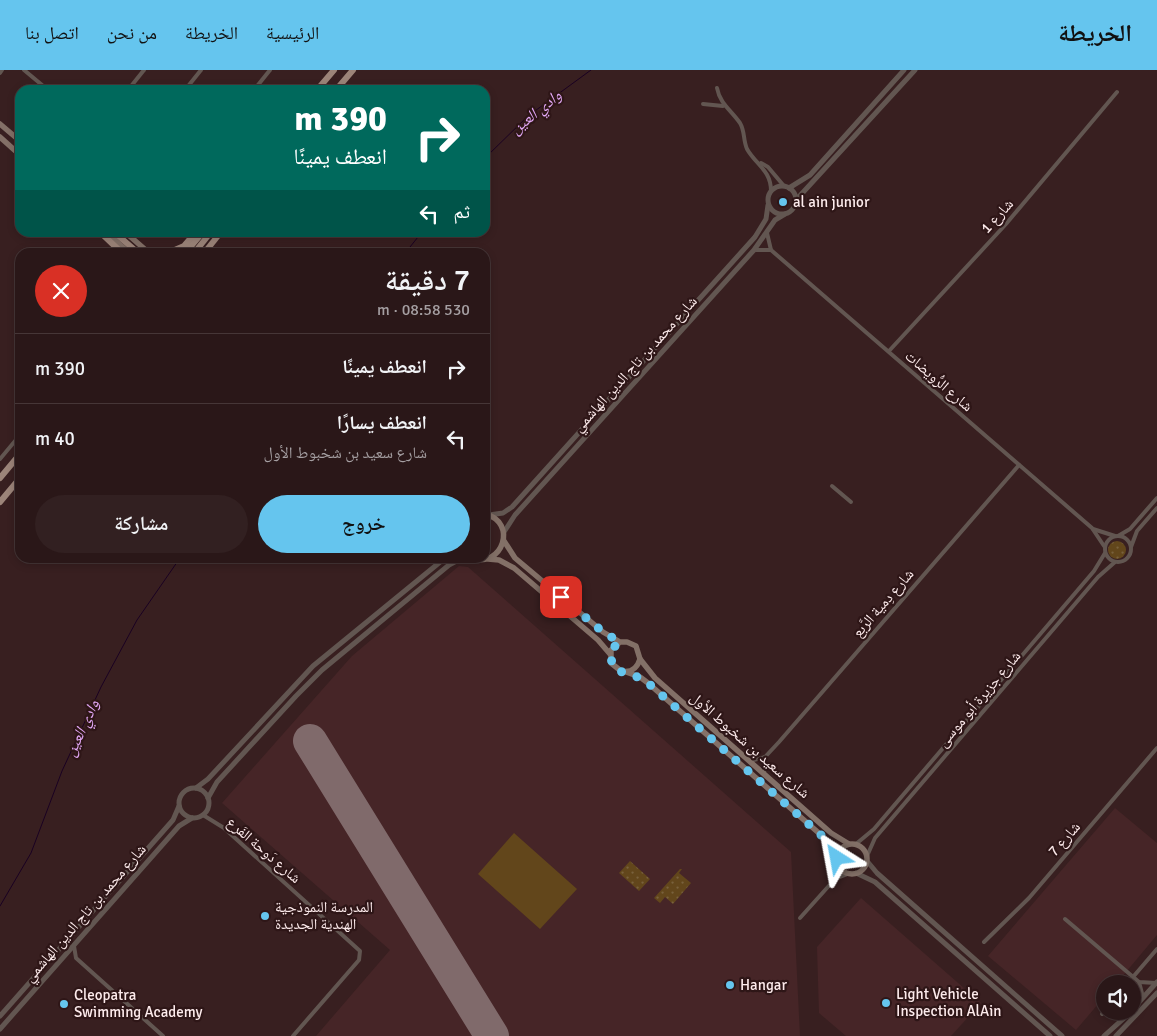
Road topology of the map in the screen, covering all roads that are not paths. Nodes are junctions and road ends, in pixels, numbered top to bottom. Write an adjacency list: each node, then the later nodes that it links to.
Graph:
1 (2, 70): 11 (street)
2 (24, 70): 13 (street)
3 (144, 70): 14 (street)
4 (201, 70): 15 (street)
5 (261, 70): 12 (street)
6 (270, 70): 12 (street)
7 (334, 70): 17 (main road)
8 (353, 70): 18 (main road)
9 (904, 70): 28 (street)
10 (915, 70): 30 (street)
11 (0, 73)
12 (266, 74): 16 (street)
13 (42, 85)
14 (132, 85)
15 (189, 85)
16 (258, 85)
17 (320, 85)
18 (340, 85)
19 (717, 88): 22 (street)
20 (1117, 92): 52 (street, شارع 1)
21 (704, 104): 22 (street)
22 (724, 106): 27 (street)
23 (0, 124): 25 (main road)
24 (0, 137): 26 (main road)
25 (15, 137)
26 (15, 150)
27 (759, 162): 28 (street); 29 (street)
28 (787, 187): 29 (street); 30 (street)
29 (771, 191): 31 (street)
30 (796, 200): 32 (street)
31 (768, 205): 32 (street); 64 (street, شارع محمد بن تاج الدين الهاشمي)
32 (785, 214): 33 (street, شارع محمد بن تاج الدين الهاشمي)
33 (767, 233): 50 (street, شارع محمد بن تاج الدين الهاشمي); 51 (street)
34 (105, 237): 42 (main road)
35 (112, 237): 43 (main road)
36 (120, 237): 44 (main road)
37 (131, 237): 45 (main road)
38 (192, 237): 46 (main road)
39 (199, 237): 47 (main road)
40 (207, 237): 48 (main road)
41 (217, 237): 49 (main road)
42 (117, 248)
43 (124, 248)
44 (132, 248)
45 (143, 248)
46 (179, 248)
47 (189, 248)
48 (198, 248)
49 (209, 248)
50 (754, 250): 51 (street); 67 (street, شارع محمد بن تاج الدين الهاشمي)
51 (771, 250): 52 (street, شارع الرُّويضات)
52 (889, 351): 56 (street, شارع الرُّويضات)
53 (15, 441): 54 (street)
54 (0, 459)
55 (15, 460): 57 (main road)
56 (1019, 465): 66 (street, شارع الرُّويضات); 83 (street, شارع دِمية الرَّبع)
57 (0, 478)
58 (15, 484): 61 (main road)
59 (832, 486): 62 (street)
60 (1157, 498): 68 (street)
61 (0, 502)
62 (851, 502)
63 (1157, 508): 71 (street)
64 (490, 514)
65 (490, 516): 67 (main road)
66 (1092, 528): 68 (street, شارع الرُّويضات); 70 (street, شارع الرُّويضات)
67 (504, 532): 69 (main road)
68 (1116, 536): 70 (street); 71 (street)
69 (504, 542): 73 (main road); 78 (main road)
70 (1104, 546): 72 (street)
71 (1131, 547): 75 (street)
72 (1105, 553): 75 (street); 92 (street, شارع جزيرة أبو موسى)
73 (490, 558)
74 (490, 559): 79 (main road)
75 (1116, 562): 94 (street, شارع جزيرة أبو موسى)
76 (439, 563): 86 (street)
77 (453, 563): 87 (street)
78 (620, 642): 79 (main road); 80 (main road)
79 (610, 654): 81 (main road)
80 (640, 659): 81 (main road); 84 (main road, شارع سعيد بن شخبوط الأول)
81 (626, 672): 93 (main road, شارع سعيد بن شخبوط الأول)
82 (1157, 748): 100 (street, شارع 7)
83 (765, 757): 84 (street); 85 (street)
84 (749, 761): 85 (main road, شارع سعيد بن شخبوط الأول)
85 (764, 774): 91 (main road, شارع سعيد بن شخبوط الأول)
86 (196, 788): 87 (street); 88 (street)
87 (208, 798): 89 (street)
88 (179, 806): 90 (street); 113 (street, شارع محمد بن تاج الدين الهاشمي)
89 (203, 815): 90 (street); 117 (street, شارع دَوحة الفَرع)
90 (192, 818): 101 (street, شارع محمد بن تاج الدين الهاشمي)
91 (849, 844): 92 (main road); 93 (main road)
92 (856, 844): 94 (main road)
93 (838, 854): 95 (main road)
94 (867, 858): 96 (main road); 119 (street)
95 (838, 864): 96 (main road); 97 (street)
96 (853, 873): 97 (street); 118 (street)
97 (835, 879): 98 (street)
98 (800, 918)
99 (1064, 919): 105 (street)
100 (984, 942)
101 (74, 946): 103 (street); 104 (street, شارع محمد بن تاج الدين الهاشمي)
102 (1157, 949): 106 (street)
103 (76, 958): 104 (street); 116 (street)
104 (62, 959): 115 (street, شارع محمد بن تاج الدين الهاشمي)
105 (1131, 975)
106 (1135, 975)
107 (1141, 982): 108 (street)
108 (1157, 982): 111 (street)
109 (1141, 990): 111 (street)
110 (1157, 993): 121 (street)
111 (1143, 997): 112 (street)
112 (1141, 1000)
113 (0, 1016)
114 (1122, 1020): 120 (street)
115 (0, 1029)
116 (163, 1036)
117 (293, 1036)
118 (1050, 1036)
119 (1062, 1036)
120 (1104, 1036)
121 (1116, 1036)

